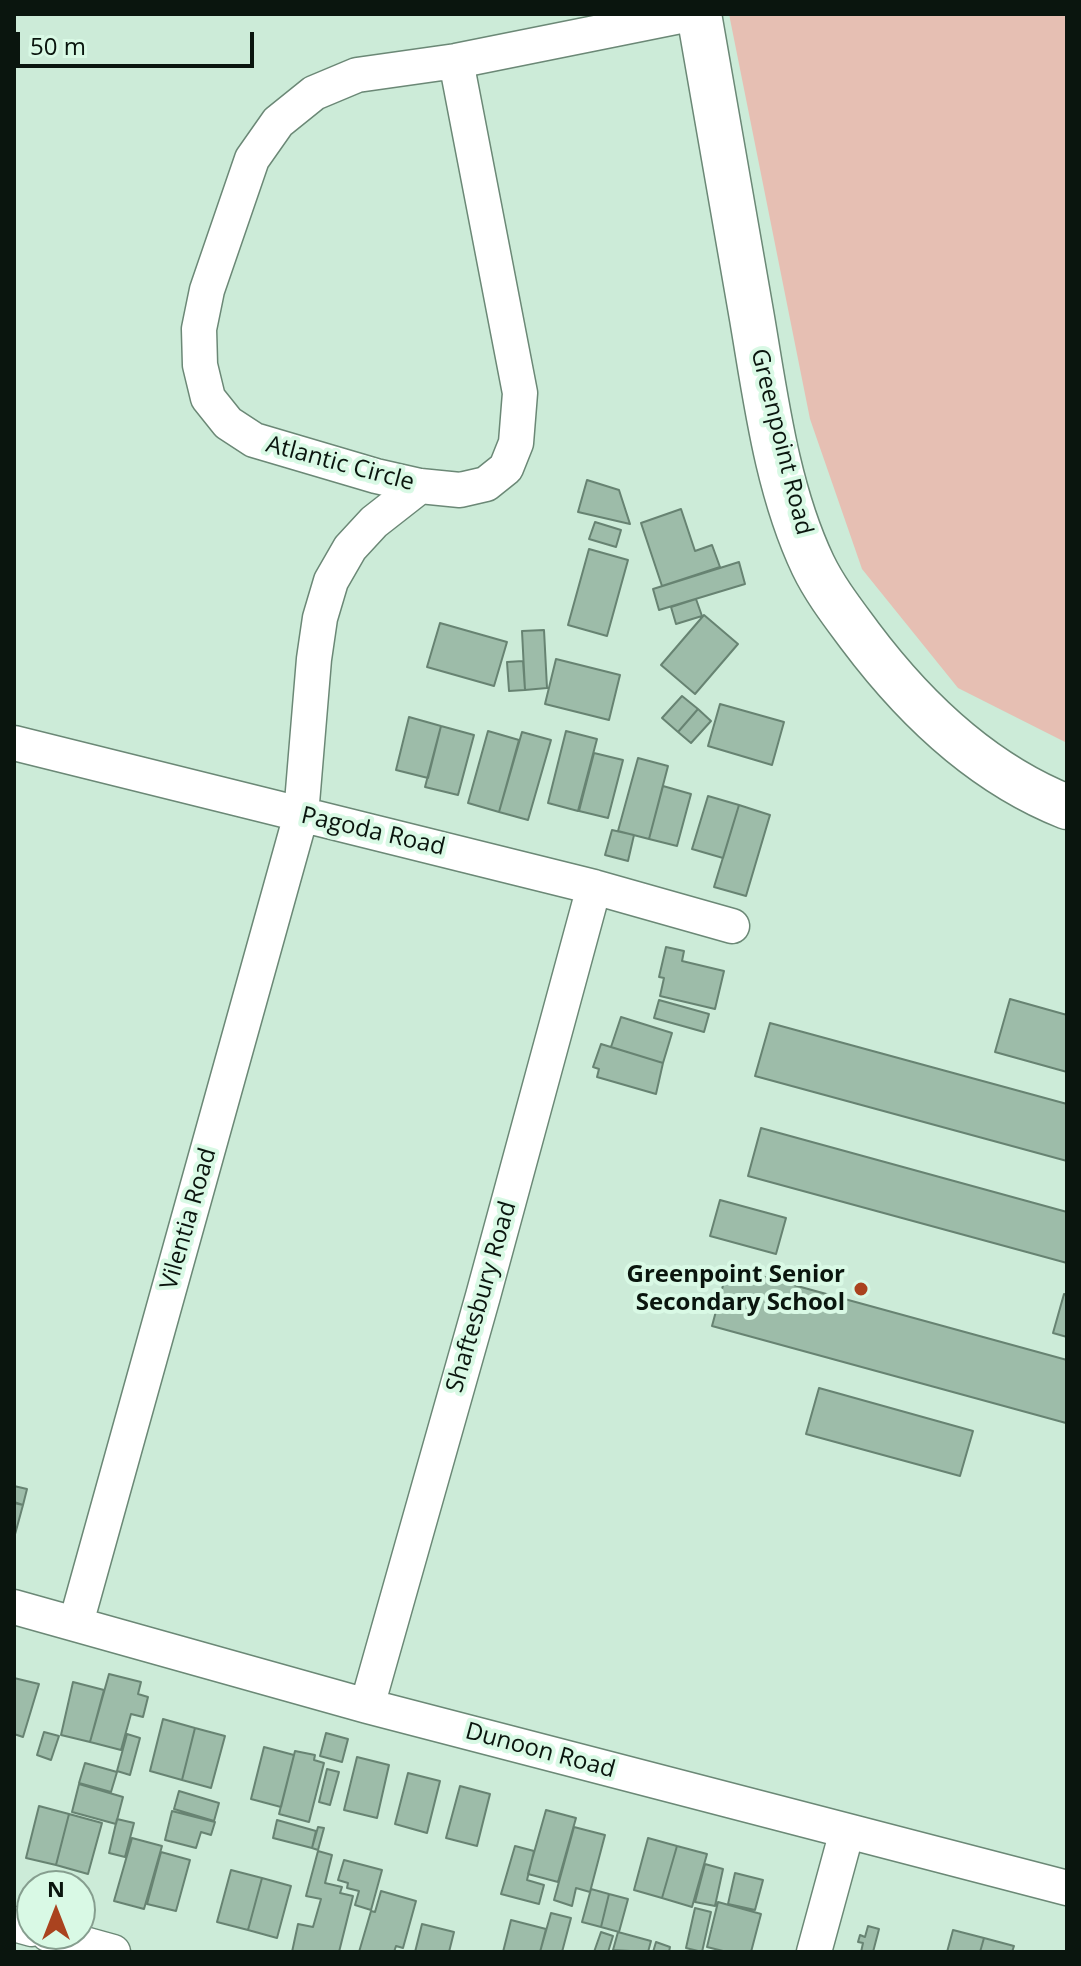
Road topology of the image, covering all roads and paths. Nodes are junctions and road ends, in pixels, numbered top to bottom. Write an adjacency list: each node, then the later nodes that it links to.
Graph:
1 (690, 14): 3 (street, Atlantic Circle)
2 (699, 14): 6 (street, Greenpoint Road)
3 (456, 61): 4 (street, Atlantic Circle); 4 (street, Atlantic Circle)
4 (420, 486): 7 (street, Vilentia Road)
5 (14, 743): 7 (street, Pagoda Road)
6 (1067, 807)
7 (301, 815): 8 (street, Pagoda Road); 11 (street, Vilentia Road)
8 (594, 887): 9 (street, Pagoda Road); 12 (street, Shaftesbury Road)
9 (732, 926)
10 (14, 1607): 11 (street, Dunoon Road)
11 (76, 1623): 12 (street, Dunoon Road)
12 (367, 1706): 13 (street, Dunoon Road)
13 (847, 1831): 14 (street, Dunoon Road); 15 (street)
14 (1067, 1888)
15 (814, 1952)

